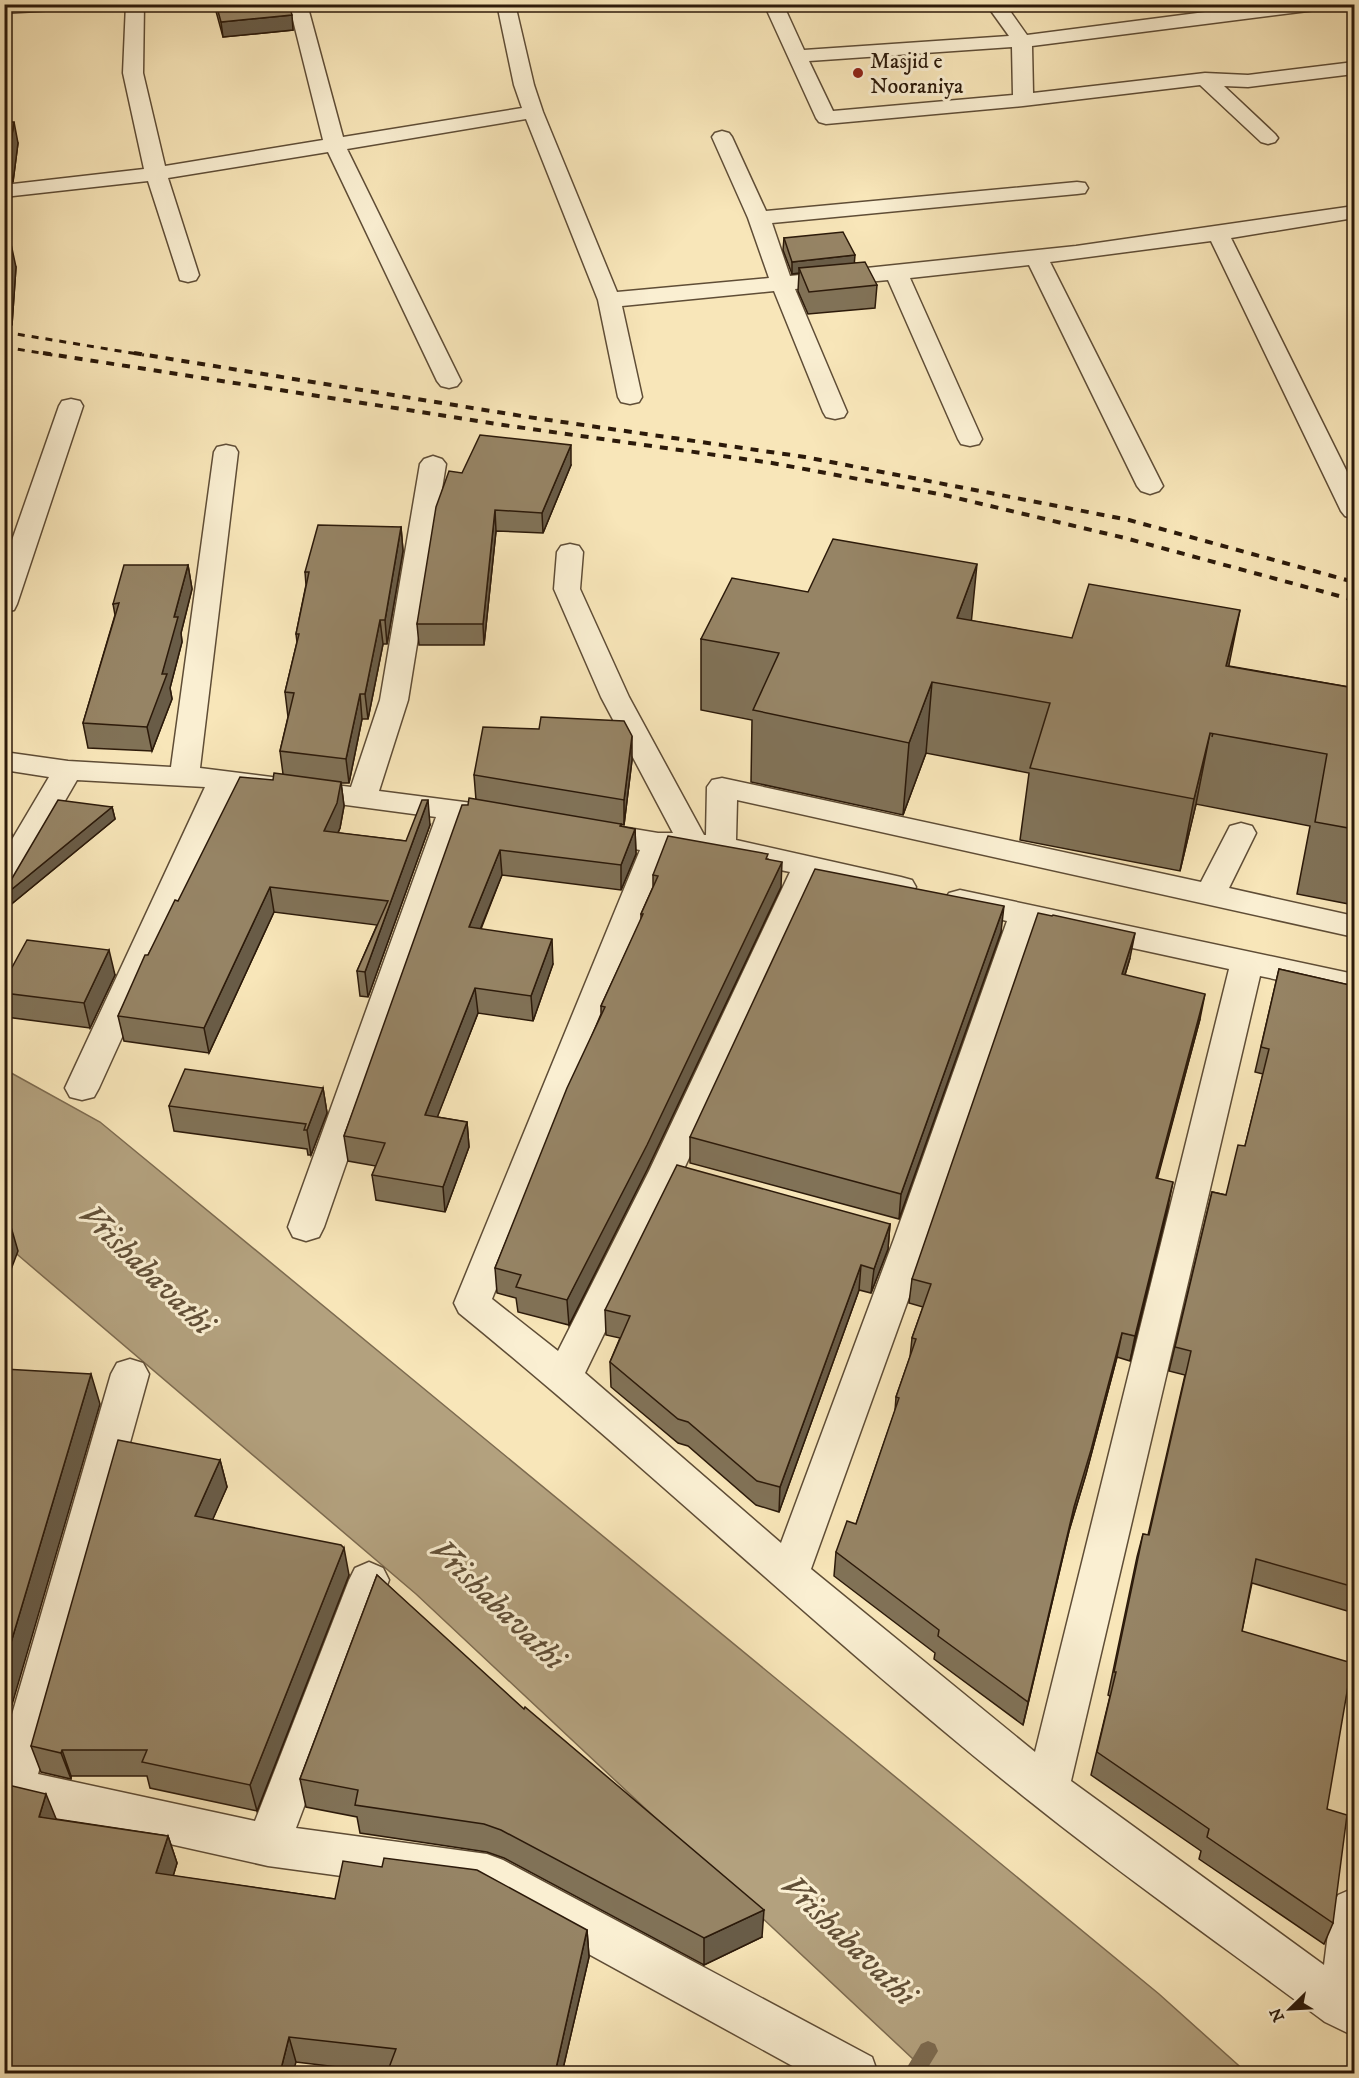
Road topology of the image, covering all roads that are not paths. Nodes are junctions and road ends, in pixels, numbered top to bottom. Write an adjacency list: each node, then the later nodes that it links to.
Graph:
1 (54, 4): 8 (street)
2 (135, 4): 18 (street)
3 (298, 4): 17 (street)
4 (506, 4): 14 (street)
5 (773, 4): 10 (street)
6 (995, 4): 9 (street)
7 (1316, 4): 9 (street)
8 (4, 7)
9 (1022, 41): 10 (street); 13 (street)
10 (799, 56): 13 (street)
11 (1354, 68): 12 (street)
12 (1204, 79): 13 (street); 16 (street)
13 (1023, 100)
14 (533, 112): 17 (street); 28 (street)
15 (722, 137): 22 (street)
16 (1268, 138)
17 (335, 146): 18 (street); 29 (street)
18 (156, 174): 20 (street); 26 (street)
19 (1077, 188): 22 (street)
20 (4, 191)
21 (1354, 212): 23 (street)
22 (759, 218): 27 (street)
23 (1218, 234): 24 (street); 37 (street)
24 (1036, 257): 25 (street); 36 (street)
25 (896, 272): 27 (street); 33 (street)
26 (188, 274)
27 (782, 284): 28 (street); 32 (street)
28 (609, 300): 30 (street)
29 (449, 381)
30 (630, 397)
31 (71, 406): 39 (street)
32 (835, 412)
33 (970, 439)
34 (226, 452): 42 (street)
35 (433, 464): 44 (street)
36 (1150, 486)
37 (1354, 511)
38 (570, 552): 50 (street)
39 (4, 603)
40 (4, 761): 41 (street)
41 (68, 770): 42 (street); 52 (street)
42 (184, 776): 43 (street)
43 (224, 779): 44 (street); 58 (street)
44 (362, 797): 45 (street)
45 (454, 809): 46 (street); 59 (street)
46 (534, 822)
47 (568, 828): 49 (street)
48 (1241, 833): 53 (street)
49 (658, 843): 50 (street); 63 (street)
50 (707, 845): 51 (street); 53 (street)
51 (808, 866): 54 (street); 63 (street)
52 (4, 880)
53 (1210, 896): 55 (street)
54 (1025, 914): 56 (street); 61 (street)
55 (1354, 927)
56 (1247, 962): 57 (street); 67 (street)
57 (1354, 985)
58 (82, 1088)
59 (306, 1227)
60 (878, 1230): 61 (street)
61 (912, 1239): 64 (street)
62 (130, 1374): 66 (street)
63 (564, 1377): 64 (street)
64 (789, 1575): 67 (street)
65 (369, 1580): 68 (street)
66 (9, 1787): 68 (street)
67 (1047, 1789): 70 (street)
68 (268, 1845): 71 (street)
69 (1354, 1910): 70 (street)
70 (1348, 2010)
71 (855, 2073)

